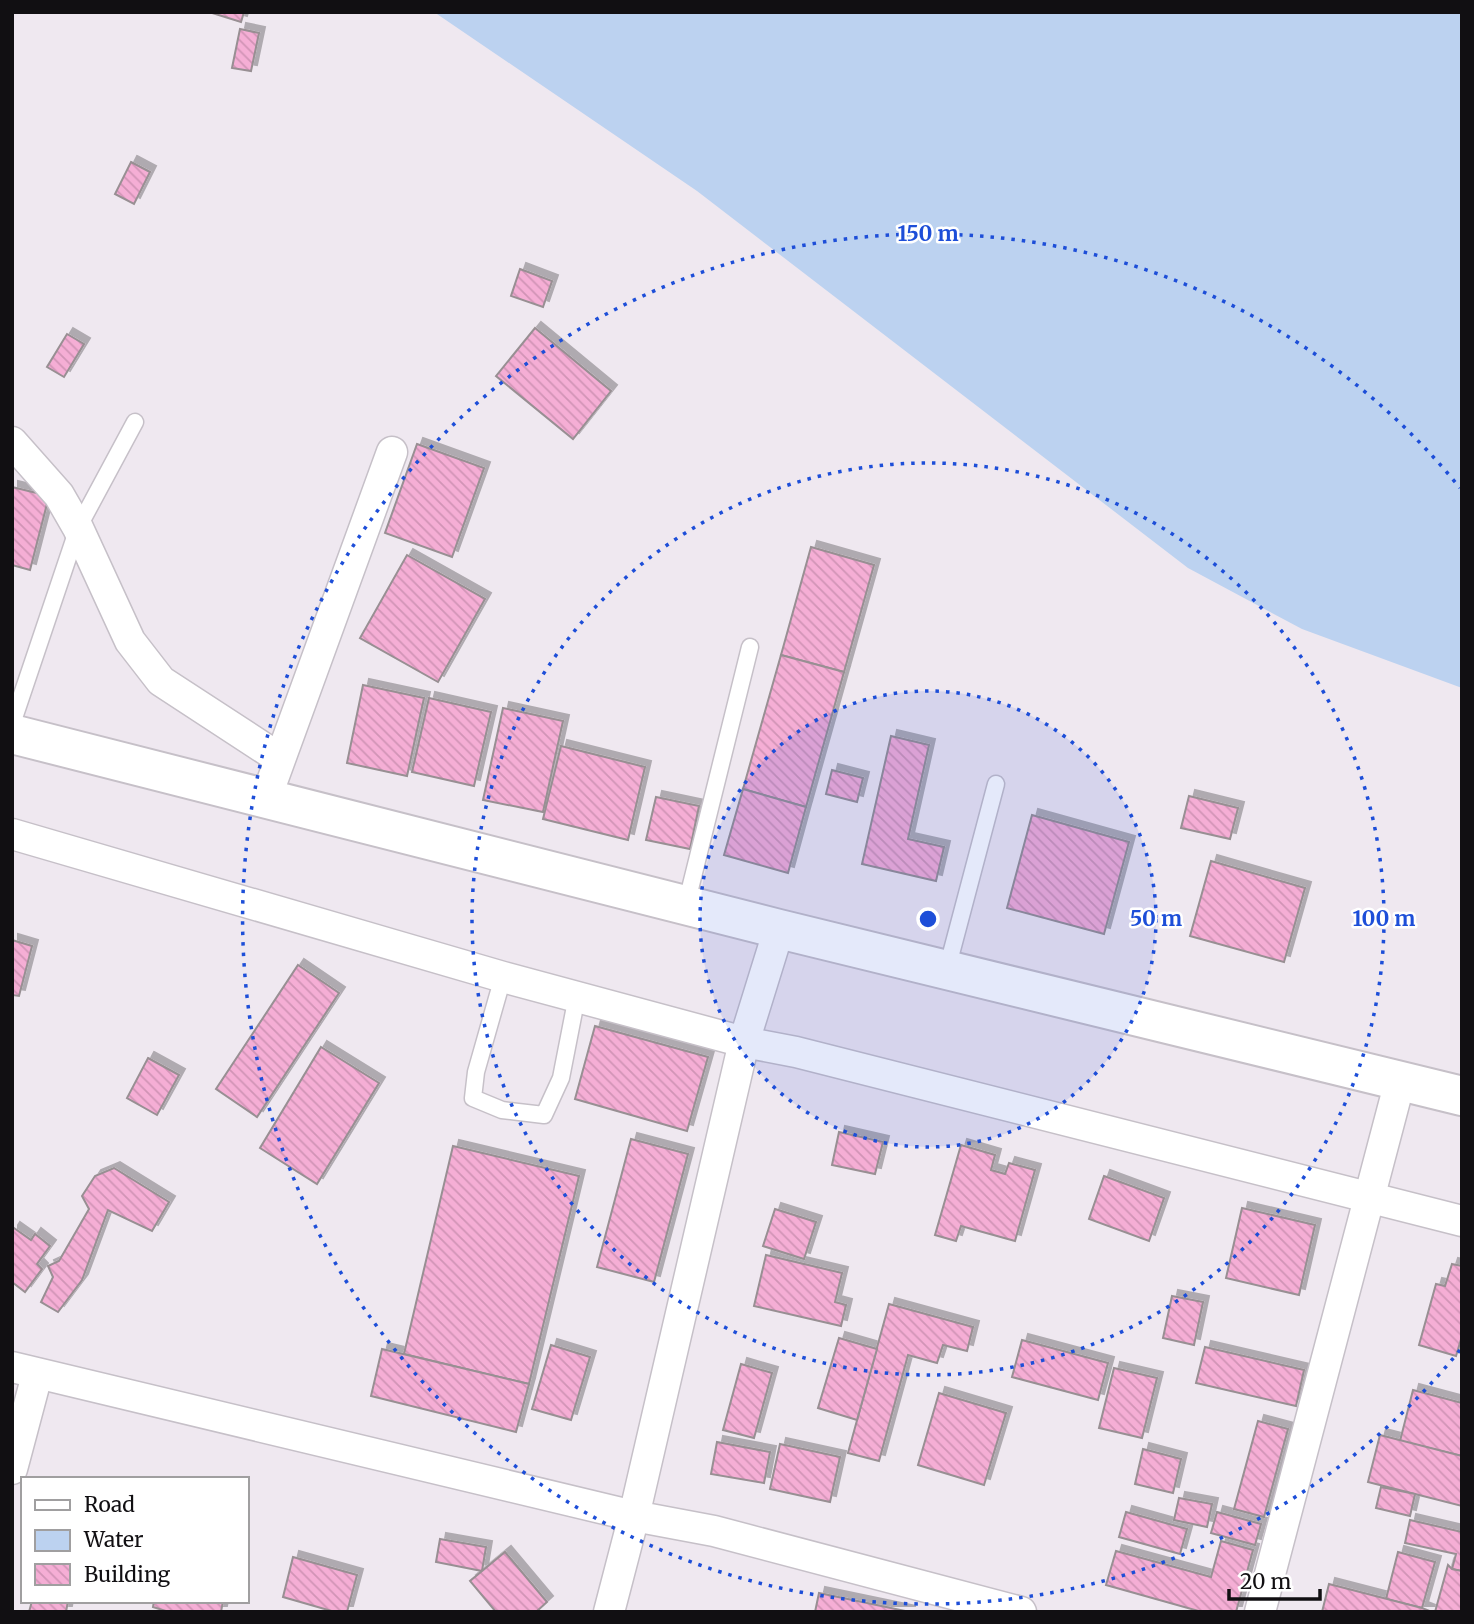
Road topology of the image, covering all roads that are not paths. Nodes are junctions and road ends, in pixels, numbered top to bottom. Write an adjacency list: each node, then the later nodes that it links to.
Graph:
1 (135, 422): 4 (lane)
2 (12, 442): 4 (street)
3 (392, 452): 8 (street)
4 (78, 528): 6 (lane); 8 (street)
5 (750, 647): 12 (lane)
6 (12, 724)
7 (12, 734): 10 (highway)
8 (279, 758): 10 (street)
9 (996, 784): 14 (lane)
10 (266, 798): 12 (highway)
11 (12, 834): 15 (street)
12 (686, 905): 13 (highway)
13 (779, 929): 14 (highway); 17 (street)
14 (947, 969): 18 (highway)
15 (503, 977): 16 (street); 16 (lane)
16 (577, 996): 17 (street)
17 (744, 1042): 20 (street); 24 (street)
18 (1400, 1080): 19 (highway); 20 (street)
19 (1462, 1096)
20 (1371, 1197): 21 (street); 27 (street)
21 (1462, 1221)
22 (25, 1371): 23 (street); 24 (street)
23 (12, 1469)
24 (634, 1516): 25 (street); 26 (street)
25 (609, 1612)
26 (1021, 1612)
27 (1260, 1612)

